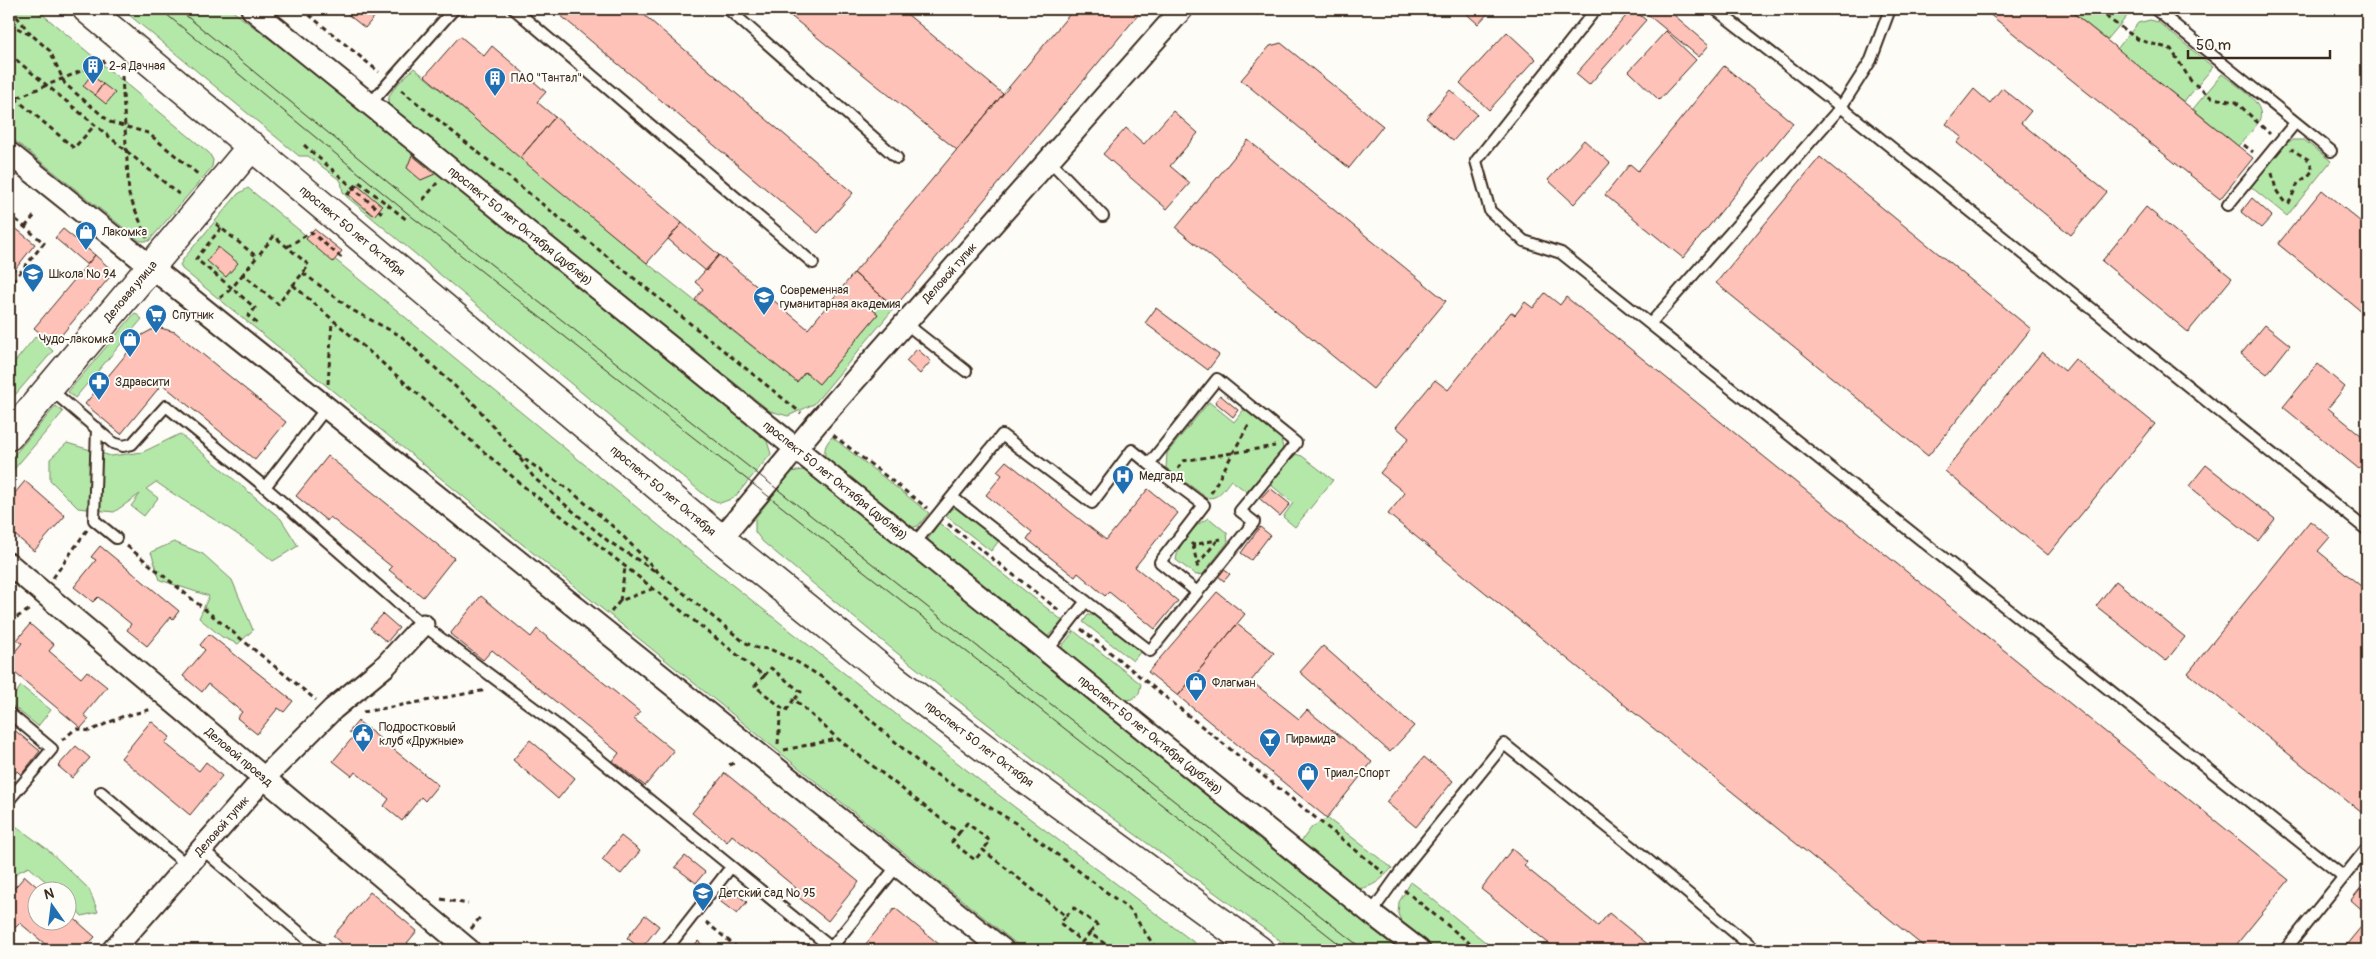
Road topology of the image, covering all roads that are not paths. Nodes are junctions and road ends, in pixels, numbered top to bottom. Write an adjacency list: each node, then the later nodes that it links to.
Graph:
1 (87, 9): 14 (main road, проспект 50 лет Октября)
2 (252, 9): 11 (street, проспект 50 лет Октября (дублёр))
3 (454, 9): 11 (lane)
4 (514, 9): 22 (lane)
5 (728, 9): 17 (lane)
6 (1182, 9): 18 (street, Деловой тупик)
7 (1596, 9): 24 (lane)
8 (1715, 9): 12 (lane)
9 (1890, 9): 12 (lane)
10 (2155, 9): 13 (lane)
11 (369, 105): 30 (street, проспект 50 лет Октября (дублёр))
12 (1841, 107): 24 (lane); 34 (lane)
13 (2295, 123): 15 (lane); 19 (lane)
14 (252, 146): 21 (main road, Деловая улица); 36 (main road, проспект 50 лет Октября)
15 (2331, 151)
16 (9, 152): 21 (street)
17 (897, 158)
18 (1049, 160): 20 (lane); 23 (street, Деловой тупик)
19 (2228, 205)
20 (1104, 216)
21 (151, 256): 26 (main road, Деловая улица); 27 (street)
22 (813, 263)
23 (905, 323): 25 (lane); 30 (street, Деловой тупик)
24 (1650, 324): 52 (lane)
25 (966, 371)
26 (49, 388): 28 (lane); 29 (main road, Деловая улица)
27 (327, 407): 32 (lane); 50 (street)
28 (97, 428): 32 (lane); 35 (lane)
29 (9, 436)
30 (795, 448): 36 (street, Деловой тупик); 37 (street, проспект 50 лет Октября (дублёр))
31 (1149, 464): 33 (lane); 39 (lane); 39 (lane)
32 (264, 487): 41 (lane)
33 (952, 497): 37 (lane); 40 (lane)
34 (2367, 530)
35 (116, 538)
36 (721, 539): 60 (main road, проспект 50 лет Октября)
37 (914, 544): 42 (street, проспект 50 лет Октября (дублёр))
38 (9, 564): 44 (street, Деловой проезд)
39 (1197, 592): 40 (lane)
40 (1086, 601): 42 (lane)
41 (423, 625): 44 (street, Деловой тупик); 51 (lane)
42 (1047, 651): 53 (street, проспект 50 лет Октября (дублёр))
43 (9, 713): 46 (lane)
44 (264, 778): 48 (street, Деловой тупик); 57 (street, Деловой проезд)
45 (101, 792): 49 (lane)
46 (9, 800)
47 (2367, 848): 52 (lane)
48 (202, 849): 49 (street, Деловой тупик); 56 (lane)
49 (188, 866): 55 (street, Деловой тупик)
50 (897, 866): 54 (lane); 59 (street)
51 (731, 867): 54 (lane); 58 (lane)
52 (2344, 877): 63 (lane)
53 (1371, 913): 61 (street, проспект 50 лет Октября (дублёр)); 62 (lane)
54 (832, 949)
55 (113, 950)
56 (320, 950)
57 (469, 950)
58 (666, 950)
59 (1003, 950)
60 (1259, 950)
61 (1419, 950)
62 (1755, 950)
63 (2286, 950)

